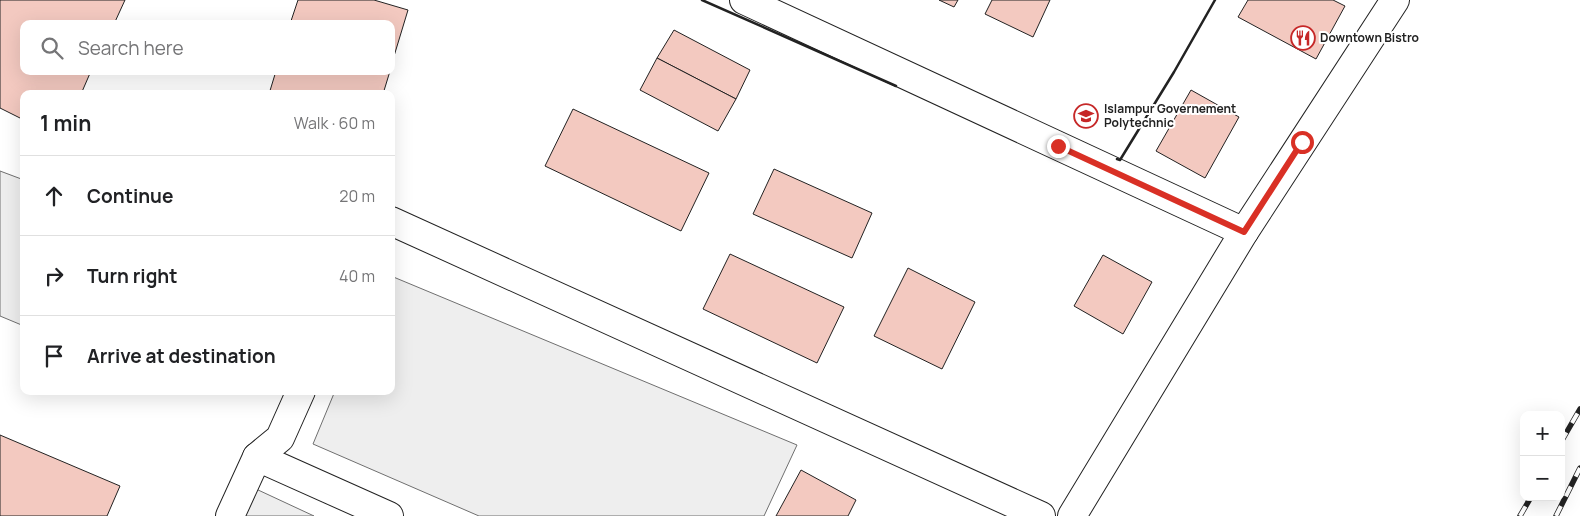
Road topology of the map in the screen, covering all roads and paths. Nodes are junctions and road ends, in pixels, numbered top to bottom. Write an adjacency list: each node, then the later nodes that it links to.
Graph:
1 (744, 0): 4 (street)
2 (1394, 0): 4 (street)
3 (395, 223): 9 (street)
4 (1244, 232): 10 (street)
5 (299, 395): 6 (street)
6 (257, 457): 7 (street); 8 (street)
7 (230, 516)
8 (389, 516)
9 (1041, 516)
10 (1072, 516)

